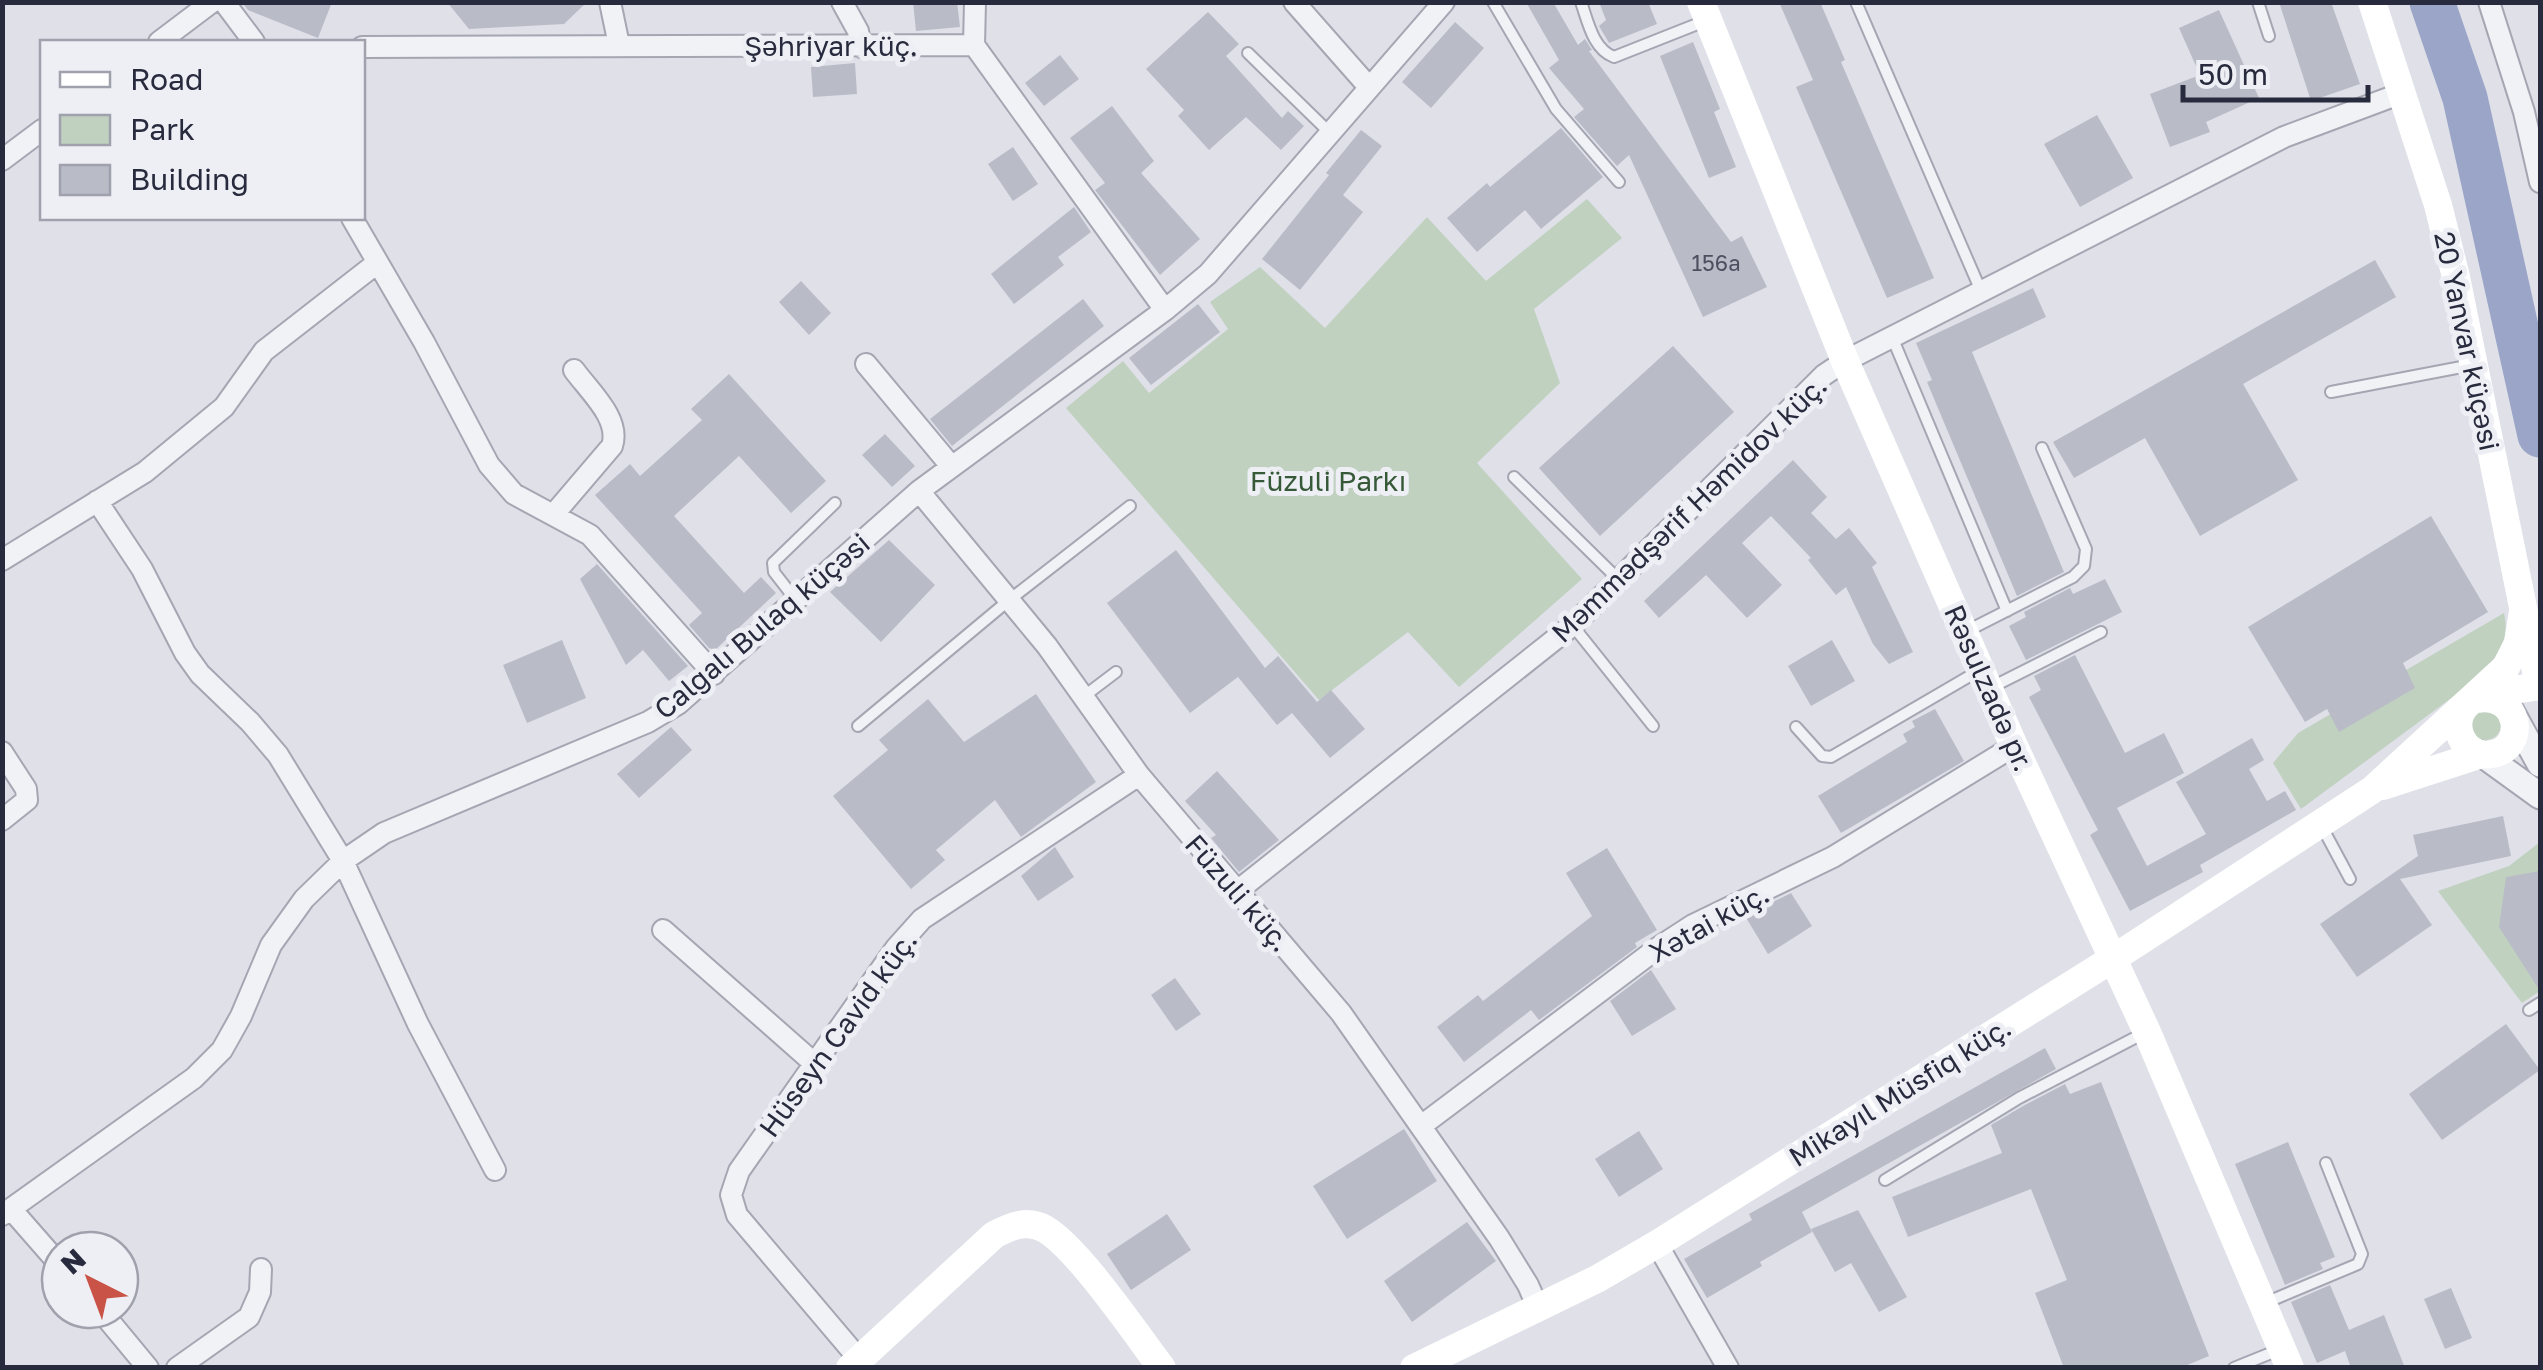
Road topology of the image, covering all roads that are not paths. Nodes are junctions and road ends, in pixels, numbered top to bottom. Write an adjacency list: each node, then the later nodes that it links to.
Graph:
1 (212, 2): 16 (street)
2 (610, 2): 18 (street)
3 (842, 2): 21 (street)
4 (974, 2): 19 (street)
5 (1294, 2): 23 (street)
6 (1444, 2): 23 (street, Calğalı Bulaq küçəsi)
7 (1493, 2): 28 (lane)
8 (1581, 2): 14 (lane)
9 (1856, 2): 32 (lane)
10 (2258, 2): 15 (lane)
11 (2372, 2): 24 (main road, 20 Yanvar küçəsi)
12 (2489, 2): 29 (street)
13 (233, 6): 17 (street)
14 (1704, 11): 35 (main road, Rəsulzadə pr.)
15 (2269, 36)
16 (162, 40)
17 (253, 40)
18 (618, 45): 20 (street, Şəhriyar küç.); 21 (street, Şəhriyar küç.)
19 (974, 46): 21 (street, Şəhriyar küç.); 33 (street)
20 (365, 47)
21 (861, 47)
22 (1248, 53): 26 (lane)
23 (1368, 86): 26 (street, Calğalı Bulaq küçəsi)
24 (2402, 93): 32 (street, Məmmədşərif Həmidov küç.); 37 (main road, 20 Yanvar küçəsi)
25 (40, 132): 27 (street)
26 (1329, 132): 33 (street, Calğalı Bulaq küçəsi)
27 (2, 160)
28 (1619, 182)
29 (2540, 182)
30 (353, 220): 31 (street)
31 (377, 263): 44 (street); 47 (street)
32 (1982, 292): 34 (street, Məmmədşərif Həmidov küç.)
33 (1165, 310): 41 (street, Calğalı Bulaq küçəsi)
34 (1892, 337): 35 (street, Məmmədşərif Həmidov küç.); 52 (lane)
35 (1845, 361): 49 (street, Məmmədşərif Həmidov küç.); 55 (main road, Rəsulzadə pr.)
36 (866, 364): 41 (street)
37 (2473, 365): 39 (lane); 53 (main road, 20 Yanvar küçəsi)
38 (574, 370): 47 (street)
39 (2332, 392)
40 (2042, 448): 52 (lane)
41 (951, 466): 43 (street, Calğalı Bulaq küçəsi)
42 (1514, 477): 49 (lane)
43 (920, 491): 50 (street, Calğalı Bulaq küçəsi); 51 (street, Füzuli küç.)
44 (97, 502): 48 (street); 76 (street)
45 (835, 502): 50 (lane)
46 (1130, 506): 51 (lane)
47 (554, 514): 58 (street)
48 (2, 560)
49 (1619, 580): 54 (street, Məmmədşərif Həmidov küç.)
50 (796, 600): 58 (street, Calğalı Bulaq küçəsi)
51 (1008, 600): 61 (street, Füzuli küç.); 64 (lane)
52 (2008, 610): 55 (lane)
53 (2523, 611): 60 (main road, 20 Yanvar küçəsi); 62 (main road)
54 (1572, 625): 65 (lane); 78 (street, Məmmədşərif Həmidov küç.)
55 (1964, 632): 59 (main road, Rəsulzadə pr.)
56 (2101, 632): 59 (lane)
57 (1116, 672): 61 (lane)
58 (714, 674): 76 (street, Calğalı Bulaq küçəsi)
59 (1985, 679): 66 (lane); 67 (main road, Rəsulzadə pr.)
60 (2540, 689): 62 (main road); 63 (main road)
61 (1083, 697): 71 (street, Füzuli küç.)
62 (2473, 701): 63 (main road); 69 (main road); 72 (main road)
63 (2514, 724): 69 (main road); 70 (street)
64 (858, 726)
65 (1653, 726)
66 (1796, 728)
67 (2014, 746): 80 (main road, Rəsulzadə pr.); 85 (street, Xətai küç.)
68 (2, 752): 74 (street)
69 (2482, 754): 72 (main road); 73 (street)
70 (2540, 764)
71 (1139, 775): 78 (street, Füzuli küç.); 84 (street, Hüseyn Cavid küç.)
72 (2372, 790): 75 (main road, Mikayıl Müsfiq küç.)
73 (2540, 796)
74 (2, 820)
75 (2321, 824): 77 (lane); 80 (main road, Mikayıl Müsfiq küç.)
76 (343, 861): 87 (street); 89 (street, Calğalı Bulaq küçəsi)
77 (2350, 879)
78 (1236, 892): 85 (street, Füzuli küç.)
79 (663, 930): 84 (street)
80 (2114, 958): 83 (main road, Rəsulzadə pr.); 90 (main road, Mikayıl Müsfiq küç.)
81 (2540, 1003): 82 (lane)
82 (2529, 1010)
83 (2147, 1032): 88 (lane); 93 (main road, Rəsulzadə pr.)
84 (815, 1064): 97 (street, Hüseyn Cavid küç.)
85 (1421, 1126): 94 (street, Füzuli küç.)
86 (2326, 1162): 93 (lane)
87 (495, 1170)
88 (1885, 1180)
89 (7, 1212): 91 (street)
90 (1657, 1244): 94 (main road, Mikayıl Müsfiq küç.); 102 (street)
91 (40, 1245)
92 (261, 1269): 99 (street)
93 (2264, 1303): 96 (main road, Rəsulzadə pr.)
94 (1538, 1308): 101 (main road, Mikayıl Müsfiq küç.)
95 (117, 1330): 98 (street)
96 (2286, 1358): 103 (lane)
97 (854, 1363): 100 (main road)
98 (148, 1368)
99 (177, 1368)
100 (1162, 1368)
101 (1414, 1368)
102 (1728, 1368)
103 (2234, 1368)

